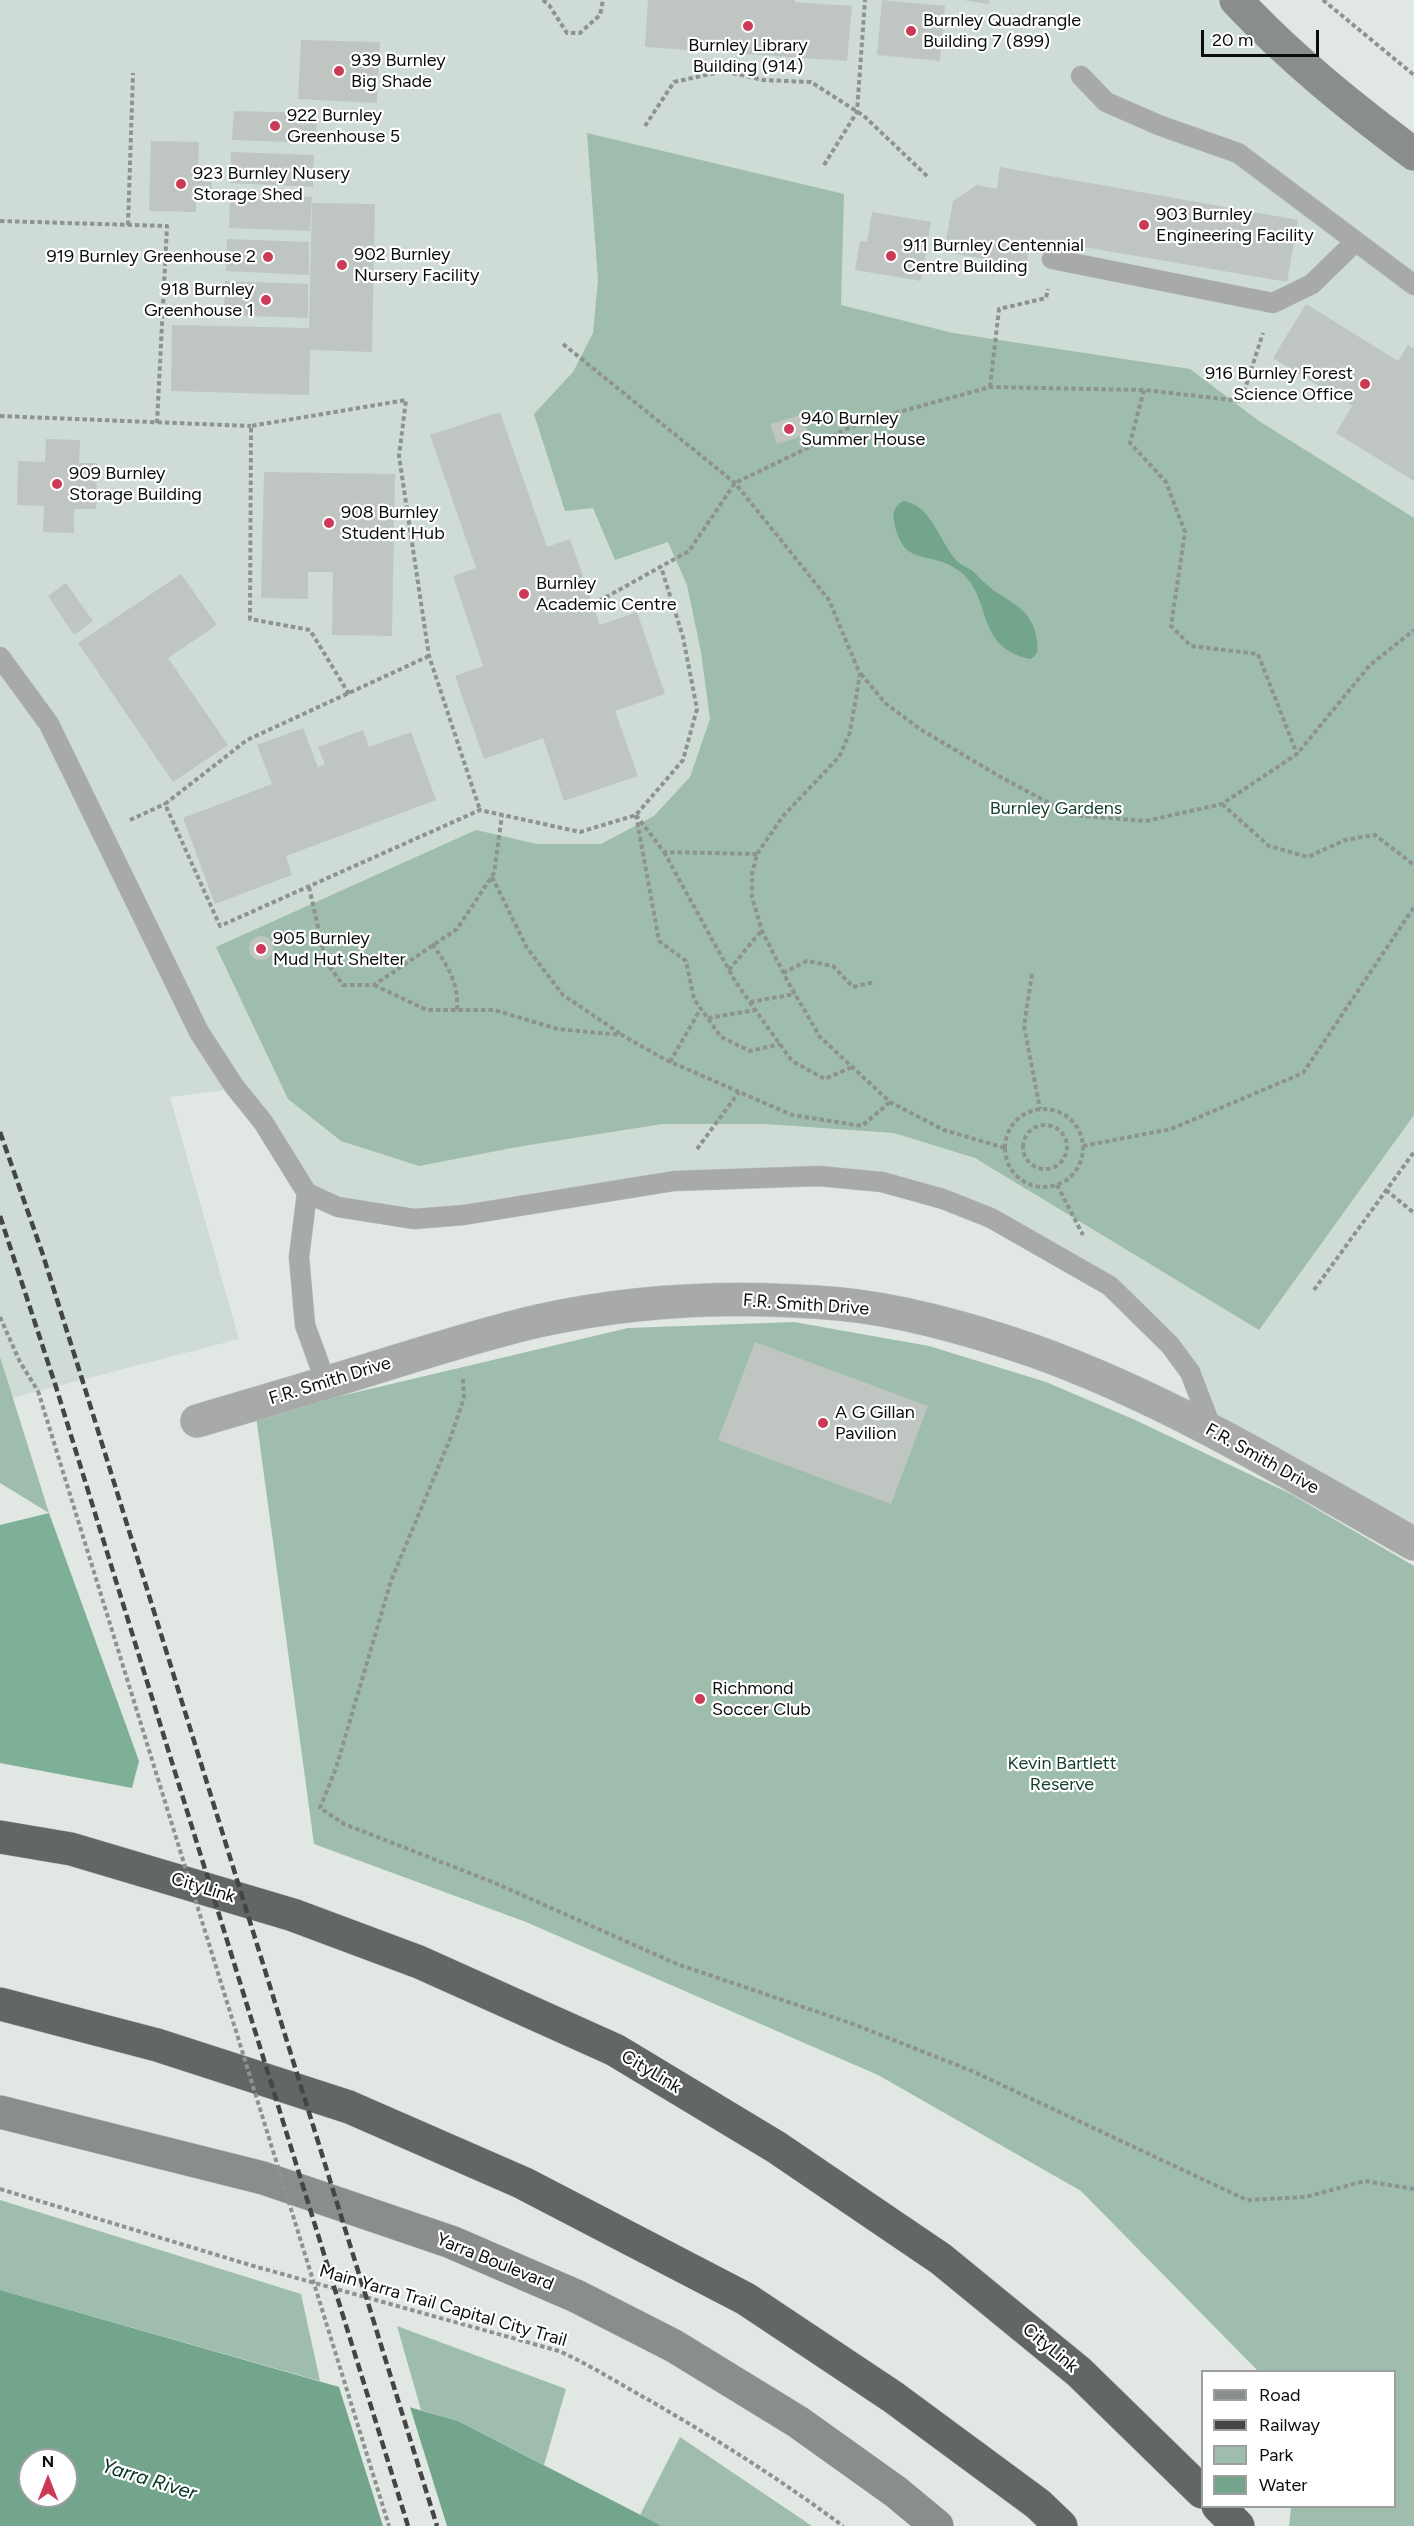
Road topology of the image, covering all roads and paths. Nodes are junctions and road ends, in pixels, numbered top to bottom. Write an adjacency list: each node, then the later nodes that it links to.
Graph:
1 (543, 0): 2 (path)
2 (603, 0)
3 (865, 0): 9 (path)
4 (1236, 0): 11 (street)
5 (1323, 0): 7 (path)
6 (133, 73): 15 (path)
7 (1414, 75)
8 (1082, 76): 16 (lane)
9 (857, 112): 10 (path); 12 (path); 13 (path)
10 (645, 126)
11 (1414, 154)
12 (824, 165)
13 (928, 177)
14 (0, 220): 15 (path)
15 (128, 225): 24 (path)
16 (1355, 242): 18 (lane); 19 (lane)
17 (1052, 259): 19 (lane); 21 (path)
18 (1414, 285)
19 (1273, 303): 22 (path)
20 (563, 344): 26 (path)
21 (990, 387): 22 (path); 26 (path)
22 (1144, 390): 34 (path)
23 (0, 416): 24 (path)
24 (157, 423): 25 (path)
25 (251, 426): 30 (path); 33 (path)
26 (735, 483): 27 (path); 32 (path)
27 (661, 567): 28 (path); 39 (path)
28 (599, 601)
29 (1414, 630): 34 (path)
30 (429, 656): 33 (path); 37 (path)
31 (0, 657): 40 (lane)
32 (860, 674): 36 (path); 42 (path)
33 (349, 694): 35 (path)
34 (1297, 754): 36 (path)
35 (165, 804): 40 (path); 45 (path)
36 (1222, 804): 43 (path)
37 (480, 810): 38 (path); 45 (path)
38 (502, 815): 39 (path); 44 (path)
39 (636, 815): 41 (path); 56 (path)
40 (103, 833): 73 (lane)
41 (664, 852): 42 (path); 49 (path)
42 (757, 854): 47 (path)
43 (1414, 865)
44 (492, 877): 48 (path); 60 (path)
45 (309, 886): 53 (path)
46 (1414, 907): 68 (path)
47 (762, 931): 49 (path); 50 (path)
48 (432, 944): 53 (path); 58 (path)
49 (729, 970): 55 (path)
50 (783, 973): 52 (path); 54 (path)
51 (1032, 974): 66 (path)
52 (874, 982)
53 (374, 985): 58 (path)
54 (795, 994): 55 (path); 63 (path)
55 (750, 1002): 57 (path)
56 (701, 1008): 59 (path); 62 (path)
57 (755, 1010): 59 (path); 61 (path)
58 (457, 1011): 60 (path)
59 (708, 1018): 61 (path)
60 (622, 1035): 62 (path)
61 (780, 1044): 63 (path)
62 (670, 1062): 64 (path)
63 (852, 1067): 65 (path)
64 (739, 1092): 65 (path); 71 (path)
65 (890, 1102): 69 (path)
66 (1040, 1109): 68 (path); 69 (path)
67 (1062, 1134): 67 (path)
68 (1083, 1146): 69 (path)
69 (1005, 1148)
70 (1414, 1152): 72 (path)
71 (674, 1181): 73 (lane); 80 (lane)
72 (1386, 1190): 74 (path); 75 (path)
73 (307, 1193): 78 (lane)
74 (1414, 1213)
75 (1314, 1290)
76 (0, 1317): 89 (path, bridge)
77 (462, 1342): 78 (street, F.R. Smith Drive); 80 (street, F.R. Smith Drive); 86 (path)
78 (326, 1383): 79 (street, F.R. Smith Drive)
79 (197, 1421)
80 (1213, 1432): 81 (street, F.R. Smith Drive)
81 (1414, 1544)
82 (0, 1837): 87 (highway, CityLink)
83 (0, 2004): 92 (highway)
84 (0, 2112): 91 (street, Yarra Boulevard)
85 (0, 2189): 90 (path, Main Yarra Trail Capital City Trail)
86 (1414, 2189)
87 (1201, 2490)
88 (1220, 2508): 93 (highway)
89 (389, 2526)
90 (843, 2526)
91 (937, 2526)
92 (1061, 2526)
93 (1238, 2526)

